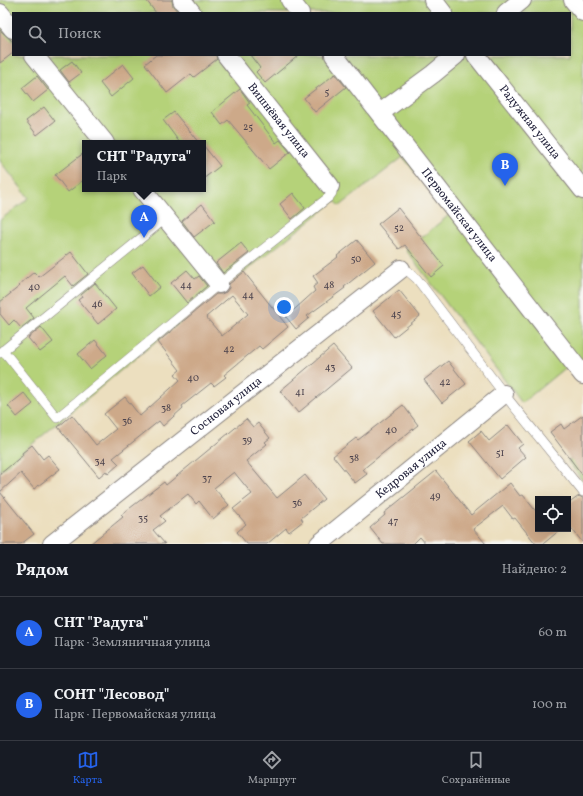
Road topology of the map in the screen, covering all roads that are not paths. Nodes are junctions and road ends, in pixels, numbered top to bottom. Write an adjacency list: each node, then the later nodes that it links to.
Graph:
1 (182, 0): 6 (street)
2 (290, 0): 7 (street)
3 (433, 0): 8 (street)
4 (522, 0): 9 (street)
5 (573, 0): 10 (street)
6 (191, 12)
7 (299, 12)
8 (442, 12)
9 (507, 12)
10 (583, 12)
11 (0, 13): 12 (street)
12 (12, 28)
13 (35, 56): 19 (street)
14 (227, 56): 20 (street, Вишнёвая улица)
15 (335, 56): 18 (street, Первомайская улица)
16 (455, 56): 18 (street)
17 (477, 56): 21 (street, Радужная улица)
18 (380, 113): 27 (street, Первомайская улица)
19 (103, 140)
20 (330, 186): 25 (lane)
21 (583, 190)
22 (144, 192): 23 (street)
23 (166, 218): 25 (street); 26 (lane)
24 (400, 269): 28 (lane); 30 (street, Сосновая улица)
25 (219, 284): 26 (lane)
26 (2, 352)
27 (583, 375)
28 (504, 394): 29 (lane); 31 (street, Кедровая улица)
29 (583, 492)
30 (52, 544)
31 (319, 544)

